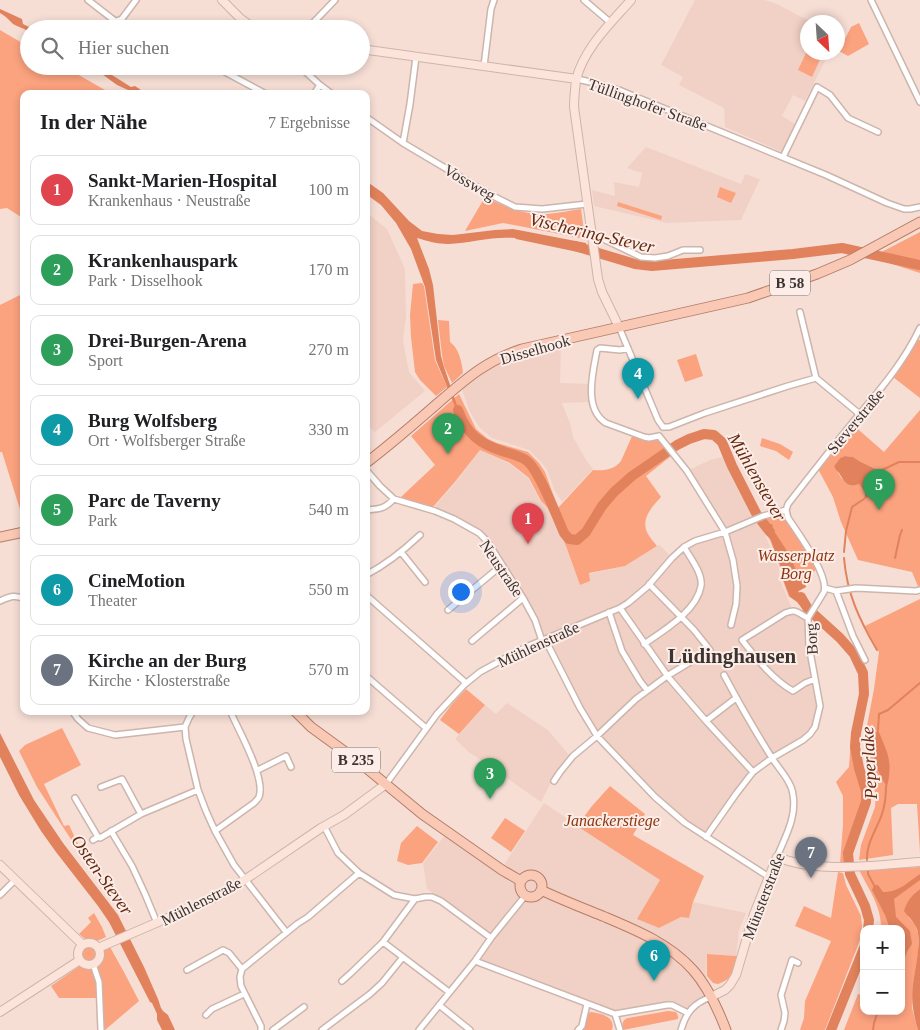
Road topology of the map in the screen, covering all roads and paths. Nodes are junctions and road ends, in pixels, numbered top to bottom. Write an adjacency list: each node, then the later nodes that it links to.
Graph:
1 (88, 0): 9 (street)
2 (136, 0): 10 (street)
3 (222, 0): 11 (street)
4 (335, 0): 12 (street)
5 (494, 0): 16 (street)
6 (584, 0): 13 (street)
7 (630, 0): 13 (street)
8 (871, 0): 24 (street)
9 (115, 20)
10 (125, 20)
11 (242, 20)
12 (316, 20)
13 (611, 23): 19 (street)
14 (370, 50): 15 (street, Tüllinghofer Straße)
15 (416, 57): 16 (street, Tüllinghofer Straße); 27 (street)
16 (484, 66): 19 (street, Tüllinghofer Straße)
17 (231, 75): 21 (street)
18 (309, 75): 20 (street)
19 (577, 79): 28 (street, Tüllinghofer Straße); 29 (street)
20 (320, 85): 22 (street); 23 (street)
21 (259, 90)
22 (317, 90)
23 (327, 90)
24 (920, 102)
25 (370, 120): 27 (street, Vossweg)
26 (878, 132): 28 (street)
27 (403, 143): 29 (street, Vossweg)
28 (783, 157): 30 (street, Tüllinghofer Straße)
29 (587, 204): 32 (street)
30 (920, 207)
31 (920, 222): 35 (main road, B 58)
32 (592, 239): 33 (street); 35 (street)
33 (700, 250)
34 (800, 312): 38 (street)
35 (619, 327): 37 (street); 42 (main road, Disselhook / B 58)
36 (920, 328): 39 (street, Steverstraße)
37 (628, 348): 40 (street); 41 (street)
38 (816, 378): 39 (street); 40 (street)
39 (859, 415): 46 (street, Steverstraße)
40 (663, 426): 41 (street)
41 (659, 436): 47 (street)
42 (370, 460)
43 (370, 475): 44 (street, Neustraße)
44 (394, 499): 45 (street); 53 (street, Neustraße)
45 (370, 510)
46 (786, 510): 47 (street, Mühlenstraße); 57 (street)
47 (725, 532): 51 (street, Mühlenstraße); 69 (street)
48 (20, 533): 50 (main road)
49 (420, 535): 52 (street)
50 (0, 537)
51 (684, 546): 56 (street, Mühlenstraße); 67 (street)
52 (401, 552): 54 (street); 55 (street)
53 (502, 565): 61 (street, Neustraße); 65 (street)
54 (370, 573)
55 (424, 582)
56 (649, 584): 64 (street, Mühlenstraße); 67 (street)
57 (825, 588): 59 (street); 68 (street, Borg)
58 (920, 590): 59 (street)
59 (836, 591): 73 (street)
60 (20, 597): 63 (street)
61 (523, 598): 70 (street, Neustraße); 71 (street)
62 (370, 599): 78 (street)
63 (0, 601)
64 (620, 608): 66 (street, Mühlenstraße); 72 (street)
65 (448, 610)
66 (609, 612): 70 (street, Mühlenstraße); 79 (street)
67 (681, 617): 72 (street); 75 (street)
68 (809, 618): 77 (street, Borg); 77 (street)
69 (731, 625)
70 (542, 641): 78 (street, Mühlenstraße); 88 (street, Neustraße)
71 (472, 642)
72 (644, 644): 75 (street)
73 (865, 660)
74 (724, 675): 80 (street, Münsterstraße)
75 (667, 676): 79 (street); 85 (street)
76 (370, 679): 87 (street)
77 (815, 679): 89 (street, Borg)
78 (466, 683): 87 (street, Mühlenstraße)
79 (646, 690): 88 (street)
80 (736, 698): 85 (street); 89 (street, Münsterstraße)
81 (75, 715): 86 (street)
82 (190, 715): 86 (street)
83 (232, 715): 91 (street)
84 (299, 715): 94 (main road, B 235)
85 (706, 722): 92 (street)
86 (185, 727): 96 (street)
87 (426, 728): 94 (street, Mühlenstraße)
88 (597, 736): 93 (street); 102 (street, Neustraße)
89 (772, 758): 92 (street, Borg); 103 (street, Münsterstraße)
90 (291, 767): 91 (street)
91 (258, 770): 101 (street)
92 (753, 772): 102 (street, Borg)
93 (554, 782)
94 (386, 784): 99 (street, Mühlenstraße); 110 (main road, B 235)
95 (101, 787): 98 (street)
96 (198, 790): 98 (street); 101 (street)
97 (75, 798): 100 (street)
98 (141, 814): 100 (street)
99 (324, 826): 106 (street); 108 (street, Mühlenstraße)
100 (111, 831): 115 (street)
101 (215, 831): 108 (street)
102 (706, 837): 107 (street, Neustraße)
103 (777, 857): 104 (street); 107 (street, Münsterstraße)
104 (920, 862)
105 (0, 865): 109 (street)
106 (359, 873): 114 (street); 116 (street)
107 (769, 876): 131 (street, Münsterstraße)
108 (246, 879): 115 (street, Mühlenstraße); 116 (street)
109 (15, 880): 112 (street); 119 (street)
110 (521, 881): 111 (main road, B 235); 113 (main road)
111 (541, 890): 113 (main road); 131 (main road, B 235)
112 (0, 895)
113 (525, 896): 117 (street)
114 (415, 899): 117 (street); 118 (street)
115 (157, 923): 120 (street, Mühlenstraße)
116 (286, 932): 126 (street)
117 (491, 938): 123 (street)
118 (384, 942): 121 (street); 128 (street)
119 (83, 945): 120 (street); 122 (street)
120 (98, 948): 125 (street)
121 (403, 957): 129 (street); 142 (street)
122 (80, 960): 125 (street); 135 (street)
123 (475, 961): 129 (street); 132 (street)
124 (798, 963): 149 (street)
125 (93, 964): 139 (street)
126 (242, 969): 127 (street); 130 (street)
127 (187, 970)
128 (342, 980)
129 (449, 992): 133 (street)
130 (244, 994): 138 (street); 140 (street)
131 (711, 997): 136 (street); 148 (main road, B 235)
132 (587, 1004): 137 (street); 145 (street)
133 (438, 1005): 143 (street); 144 (street)
134 (304, 1007): 141 (street)
135 (0, 1012)
136 (688, 1013): 137 (street); 147 (street)
137 (616, 1014): 146 (street)
138 (206, 1015)
139 (101, 1030)
140 (261, 1030)
141 (273, 1030)
142 (322, 1030)
143 (419, 1030)
144 (470, 1030)
145 (578, 1030)
146 (619, 1030)
147 (681, 1030)
148 (726, 1030)
149 (781, 1030)

